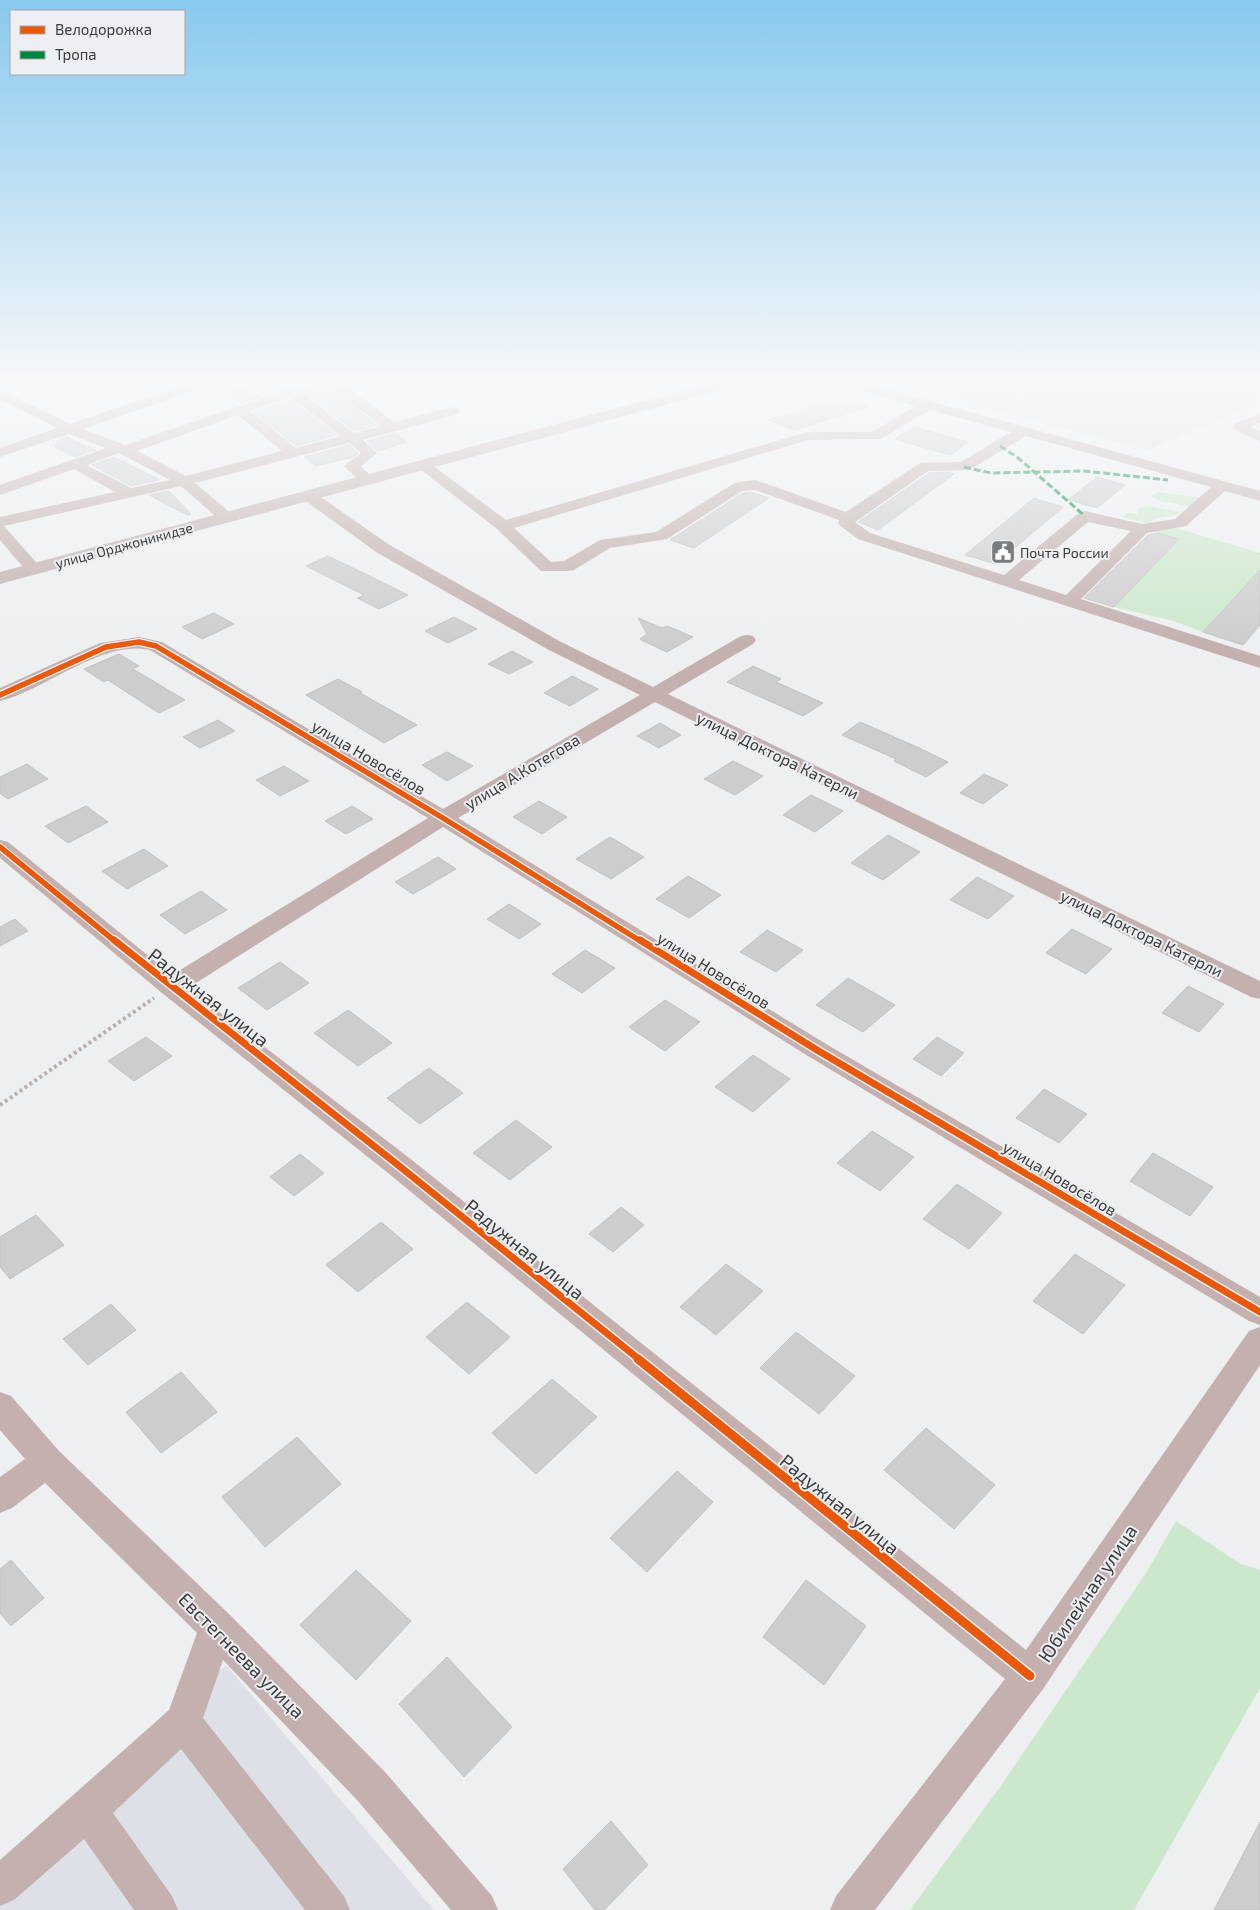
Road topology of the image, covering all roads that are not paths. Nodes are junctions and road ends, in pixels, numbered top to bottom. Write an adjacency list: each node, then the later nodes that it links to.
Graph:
1 (60, 469): 14 (street)
2 (85, 469): 15 (street)
3 (161, 469): 12 (street)
4 (230, 469): 12 (street)
5 (355, 469): 11 (street)
6 (408, 469): 11 (main road, улица Орджоникидзе)
7 (428, 469): 21 (street)
8 (695, 469): 21 (street)
9 (920, 469): 19 (street)
10 (1161, 469): 13 (street)
11 (367, 480): 16 (main road, улица Орджоникидзе)
12 (184, 481): 15 (street); 18 (street)
13 (1222, 486): 17 (street); 22 (street)
14 (0, 490)
15 (129, 493): 20 (street)
16 (309, 496): 18 (main road, улица Орджоникидзе); 30 (street, улица Доктора Катерли)
17 (1260, 496)
18 (227, 518): 24 (main road, улица Орджоникидзе)
19 (848, 518): 21 (street); 26 (street)
20 (0, 522)
21 (503, 526)
22 (1142, 528): 26 (street); 27 (street)
23 (0, 530): 24 (street)
24 (34, 569): 25 (main road, улица Орджоникидзе)
25 (0, 578)
26 (1007, 581): 27 (street)
27 (1070, 602): 29 (street)
28 (747, 640): 30 (street, улица А.Котегова)
29 (1258, 658)
30 (654, 694): 32 (street, улица А.Котегова); 35 (street, улица Доктора Катерли)
31 (0, 696): 32 (street, улица Новосёлов)
32 (443, 818): 34 (street, улица А.Котегова); 36 (street, улица Новосёлов)
33 (0, 847): 34 (street, Радужная улица)
34 (171, 987): 42 (street, Радужная улица)
35 (1260, 991)
36 (1260, 1312)
37 (1260, 1340): 42 (street, Юбилейная улица)
38 (0, 1406): 39 (street, Евстегнеева улица)
39 (47, 1462): 40 (street); 41 (street, Евстегнеева улица)
40 (0, 1497)
41 (217, 1628): 43 (street); 48 (street, Евстегнеева улица)
42 (1030, 1676): 49 (street, Юбилейная улица)
43 (183, 1722): 44 (street); 47 (street)
44 (87, 1810): 45 (street); 46 (street)
45 (0, 1886)
46 (158, 1910)
47 (330, 1910)
48 (478, 1910)
49 (850, 1910)

